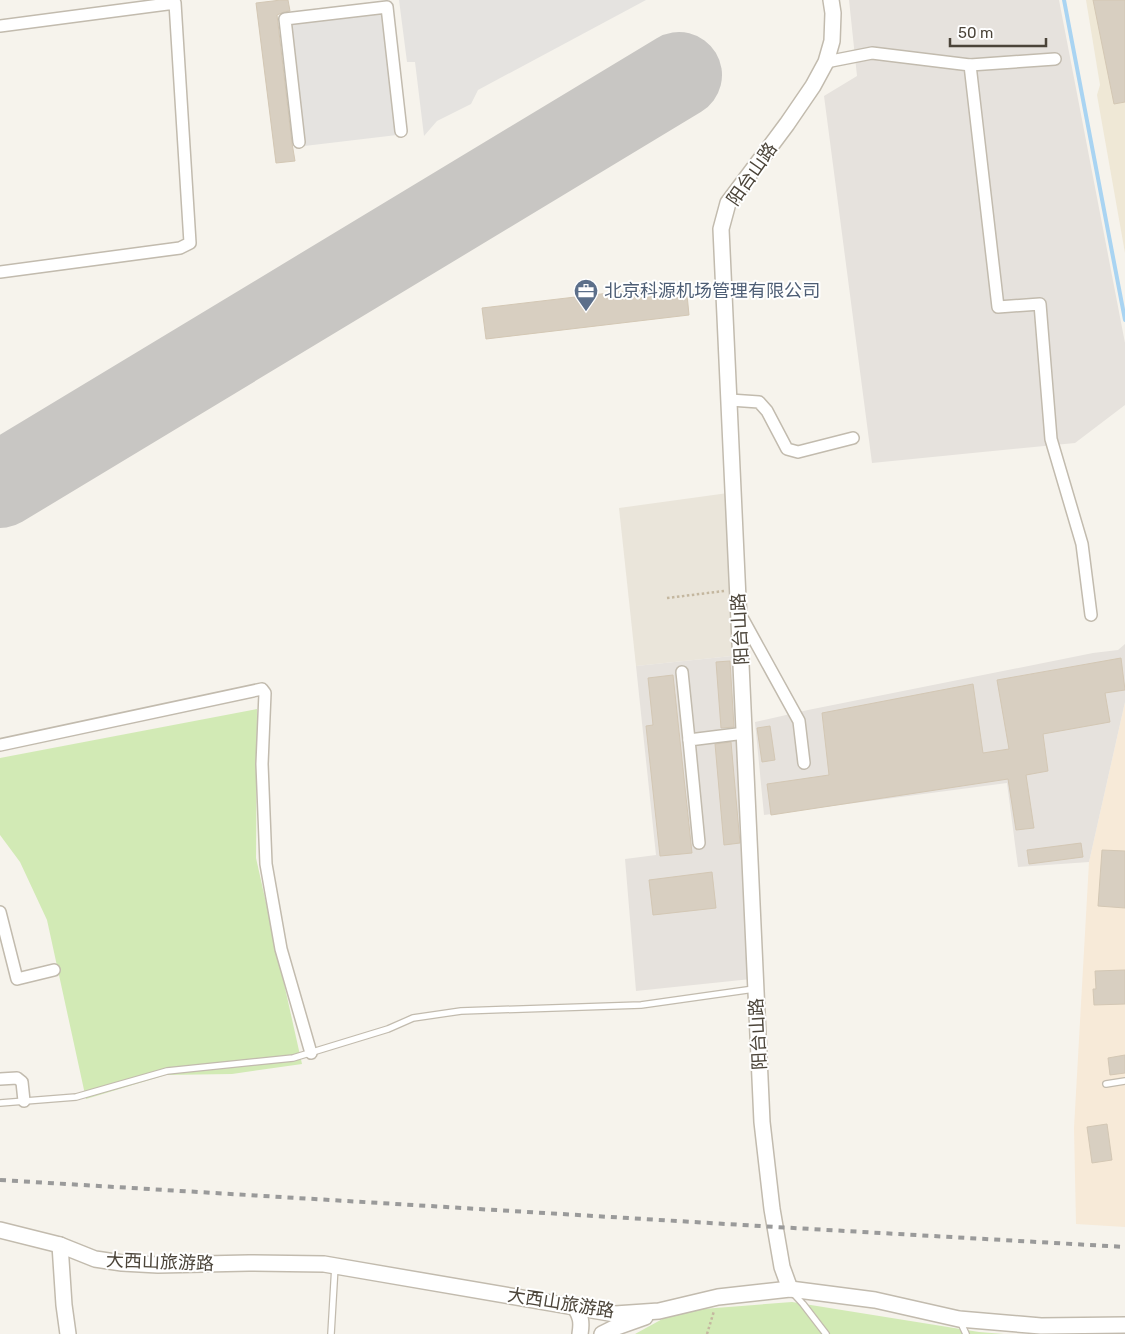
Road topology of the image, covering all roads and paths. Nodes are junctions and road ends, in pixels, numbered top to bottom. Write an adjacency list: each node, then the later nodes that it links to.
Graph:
1 (830, 0): 5 (street, 阳台山路)
2 (387, 4): 7 (street); 8 (street)
3 (0, 26): 9 (street)
4 (1055, 59): 6 (street)
5 (826, 62): 6 (street); 10 (street, 阳台山路)
6 (970, 65): 15 (street)
7 (401, 131)
8 (299, 142)
9 (0, 272)
10 (730, 400): 11 (street); 12 (street, 阳台山路)
11 (853, 438)
12 (738, 590): 13 (path); 14 (street, 阳台山路)
13 (667, 598)
14 (739, 612): 17 (street, 阳台山路); 20 (street)
15 (1091, 615)
16 (682, 672): 18 (street)
17 (745, 733): 18 (street); 24 (street, 阳台山路)
18 (689, 740): 21 (street)
19 (0, 745): 25 (street)
20 (804, 763)
21 (699, 843)
22 (0, 912): 23 (street)
23 (54, 970)
24 (756, 989): 25 (lane); 34 (street, 阳台山路)
25 (311, 1053): 29 (lane)
26 (0, 1079): 29 (street)
27 (1125, 1081): 28 (lane)
28 (1106, 1084)
29 (24, 1101): 30 (lane)
30 (0, 1103)
31 (0, 1230): 32 (street, 大西山旅游路)
32 (60, 1245): 33 (street, 大西山旅游路); 40 (street)
33 (335, 1266): 36 (street, 大西山旅游路); 41 (lane)
34 (790, 1289): 35 (street, 大西山旅游路); 38 (street, 大西山旅游路); 45 (lane)
35 (718, 1297): 37 (street, 大西山旅游路); 44 (path)
36 (574, 1306): 37 (street, 大西山旅游路); 42 (street)
37 (659, 1311): 43 (street)
38 (959, 1319): 39 (street, 大西山旅游路); 46 (lane)
39 (1125, 1325)
40 (68, 1334)
41 (331, 1334)
42 (580, 1334)
43 (602, 1334)
44 (707, 1334)
45 (826, 1334)
46 (966, 1334)

